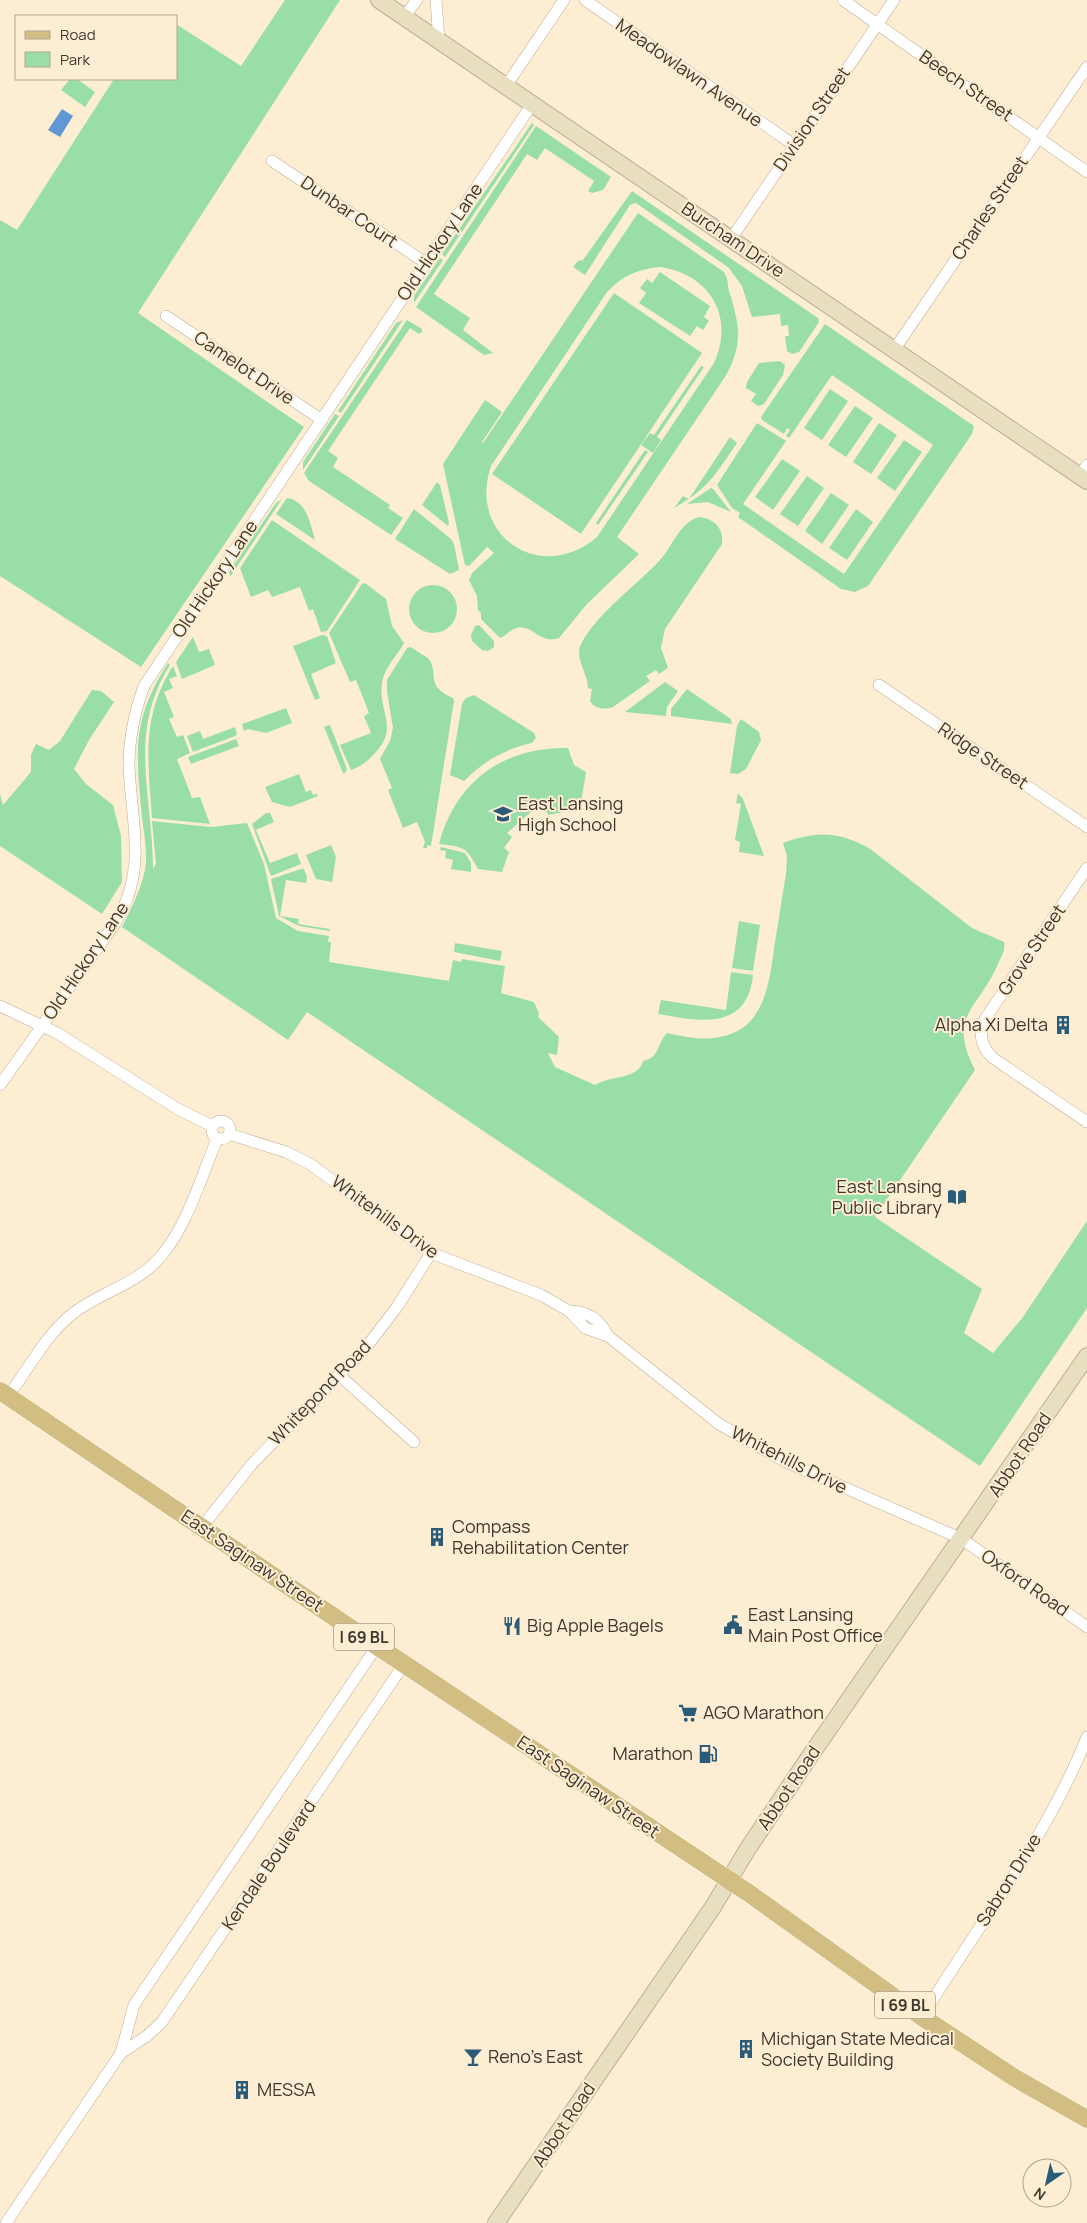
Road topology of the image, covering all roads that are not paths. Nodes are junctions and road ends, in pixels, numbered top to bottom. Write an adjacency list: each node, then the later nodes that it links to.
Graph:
1 (379, 0): 8 (main road, Burcham Drive)
2 (417, 0): 8 (street)
3 (436, 0): 10 (street)
4 (564, 0): 12 (street)
5 (585, 0): 15 (street, Meadowlawn Avenue)
6 (843, 0): 9 (street, Beech Street)
7 (894, 0): 9 (street, Division Street)
8 (404, 17): 10 (main road, Burcham Drive)
9 (877, 24): 14 (street, Beech Street); 15 (street, Division Street)
10 (439, 40): 12 (main road, Burcham Drive)
11 (1087, 66): 14 (street, Charles Street)
12 (506, 86): 13 (main road, Burcham Drive)
13 (532, 104): 18 (main road, Burcham Drive); 19 (street, Old Hickory Lane)
14 (1039, 138): 17 (street, Beech Street); 21 (street, Charles Street)
15 (794, 145): 18 (street, Division Street)
16 (272, 161): 19 (street, Dunbar Court)
17 (1087, 172)
18 (731, 239): 21 (main road, Burcham Drive)
19 (426, 263): 22 (street, Old Hickory Lane)
20 (166, 316): 22 (street, Camelot Drive)
21 (894, 350): 23 (main road, Burcham Drive)
22 (322, 420): 28 (street, Old Hickory Lane)
23 (1085, 474)
24 (879, 685): 25 (street, Ridge Street)
25 (1087, 827)
26 (1087, 868): 30 (street, Grove Street)
27 (0, 1006): 28 (street, Whitehills Drive)
28 (42, 1026): 29 (street, Old Hickory Lane); 31 (street, Whitehills Drive)
29 (0, 1085)
30 (1087, 1122)
31 (212, 1126): 32 (street, Whitehills Drive); 33 (street)
32 (229, 1134): 33 (street); 34 (street, Whitehills Drive)
33 (217, 1139): 37 (street)
34 (431, 1253): 36 (street, Whitepond Road); 40 (street, Whitehills Drive)
35 (1087, 1356): 40 (main road, Abbot Road)
36 (340, 1376): 38 (street); 39 (street, Whitepond Road)
37 (4, 1393): 39 (main road, East Saginaw Street / I 69 BL)
38 (414, 1442)
39 (202, 1526): 42 (main road, East Saginaw Street / I 69 BL)
40 (962, 1539): 41 (street, Oxford Road); 47 (main road, Abbot Road)
41 (1087, 1627)
42 (377, 1646): 43 (main road, East Saginaw Street / I 69 BL); 49 (street, Kendale Boulevard)
43 (404, 1664): 47 (main road, East Saginaw Street / I 69 BL); 49 (street, Kendale Boulevard)
44 (1087, 1737): 46 (street, Sabron Drive)
45 (1087, 1756): 46 (street)
46 (1077, 1762): 48 (street, Sabron Drive)
47 (729, 1881): 48 (main road, I 69 BL); 52 (main road, Abbot Road)
48 (922, 2017): 50 (main road, I 69 BL)
49 (121, 2053): 51 (street, Kendale Boulevard)
50 (1087, 2119)
51 (6, 2223)
52 (496, 2223)

